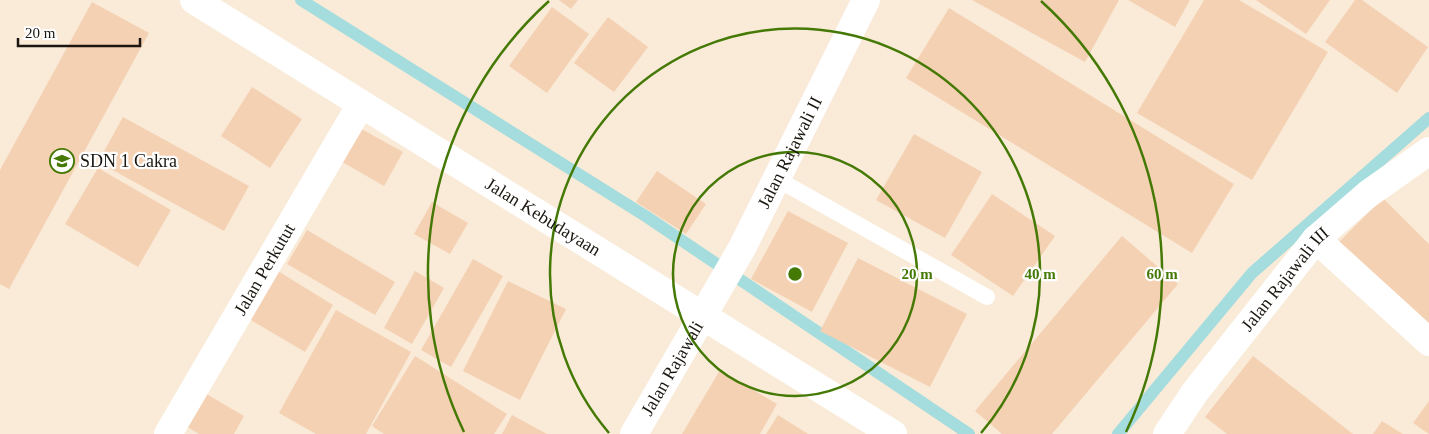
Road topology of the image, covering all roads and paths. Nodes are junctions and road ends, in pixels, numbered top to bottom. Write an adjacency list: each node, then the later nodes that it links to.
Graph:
1 (194, 0): 3 (street, Jalan Kebudayaan)
2 (866, 0): 5 (street, Jalan Rajawali II)
3 (361, 104): 8 (street, Jalan Kebudayaan); 10 (street, Jalan Perkutut)
4 (1429, 151): 6 (street, Jalan Rajawali III)
5 (776, 179): 7 (lane); 8 (street, Jalan Rajawali II)
6 (1316, 239): 9 (street); 13 (street, Jalan Rajawali III)
7 (987, 297)
8 (707, 309): 11 (street, Jalan Rajawali); 12 (street, Jalan Kebudayaan)
9 (1429, 342)
10 (168, 434)
11 (634, 434)
12 (893, 434)
13 (1167, 434)

